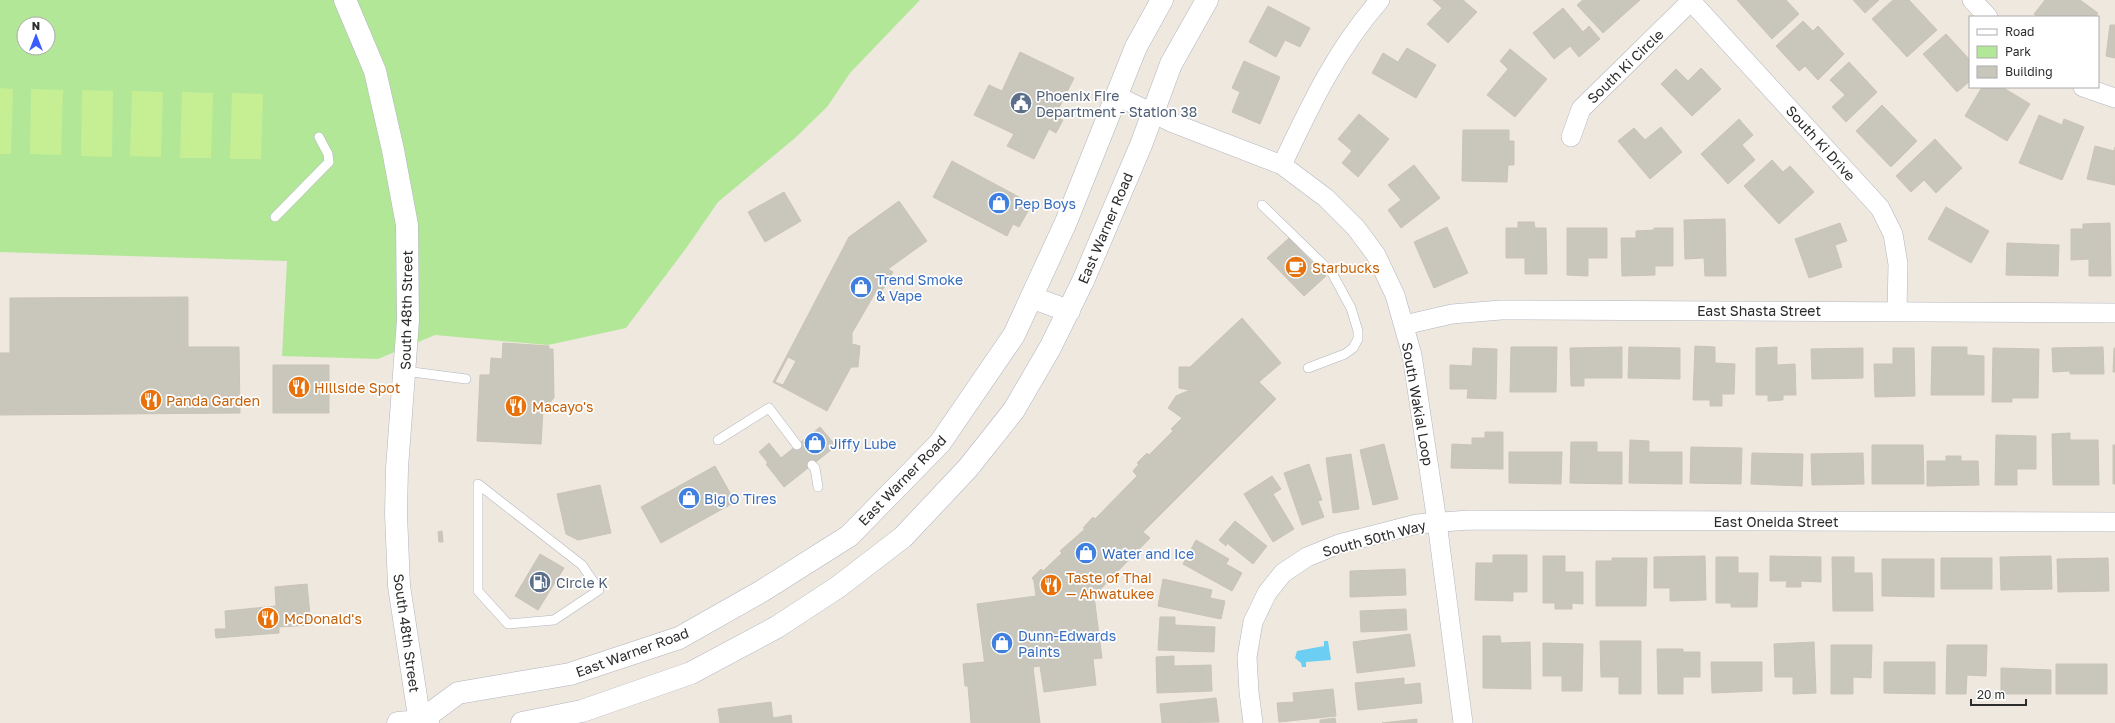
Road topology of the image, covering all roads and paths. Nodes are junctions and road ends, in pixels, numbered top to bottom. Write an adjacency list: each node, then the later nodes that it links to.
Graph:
1 (345, 0): 23 (main road, South 48th Street)
2 (1162, 0): 9 (main road, East Warner Road)
3 (1207, 0): 11 (main road, East Warner Road)
4 (1380, 0): 14 (street)
5 (1972, 0): 7 (street)
6 (1690, 1): 13 (street, South Ki Circle); 19 (street, South Ki Drive)
7 (1987, 16)
8 (2086, 88): 10 (street)
9 (1116, 96): 11 (street, South Wakial Loop); 17 (main road, East Warner Road)
10 (2115, 98)
11 (1152, 113): 14 (street, South Wakial Loop); 18 (main road, East Warner Road)
12 (319, 136): 16 (lane)
13 (1570, 137)
14 (1282, 165): 21 (street, South Wakial Loop)
15 (1262, 205): 22 (lane)
16 (275, 217)
17 (1033, 298): 18 (main road); 32 (main road, East Warner Road)
18 (1068, 311): 34 (main road, East Warner Road)
19 (1897, 311): 20 (street, East Shasta Street); 21 (street, East Shasta Street)
20 (2115, 313)
21 (1404, 325): 29 (street, South Wakial Loop)
22 (1308, 368)
23 (405, 371): 24 (lane); 32 (main road, South 48th Street)
24 (466, 379)
25 (718, 440): 26 (lane)
26 (797, 445)
27 (812, 465): 28 (lane)
28 (818, 488)
29 (1437, 522): 30 (street, East Oneida Street); 35 (street, South 50th Way); 36 (street, South Wakial Loop)
30 (2115, 522)
31 (599, 590): 31 (lane)
32 (423, 722): 33 (main road)
33 (398, 723)
34 (522, 723)
35 (1253, 723)
36 (1463, 723)

